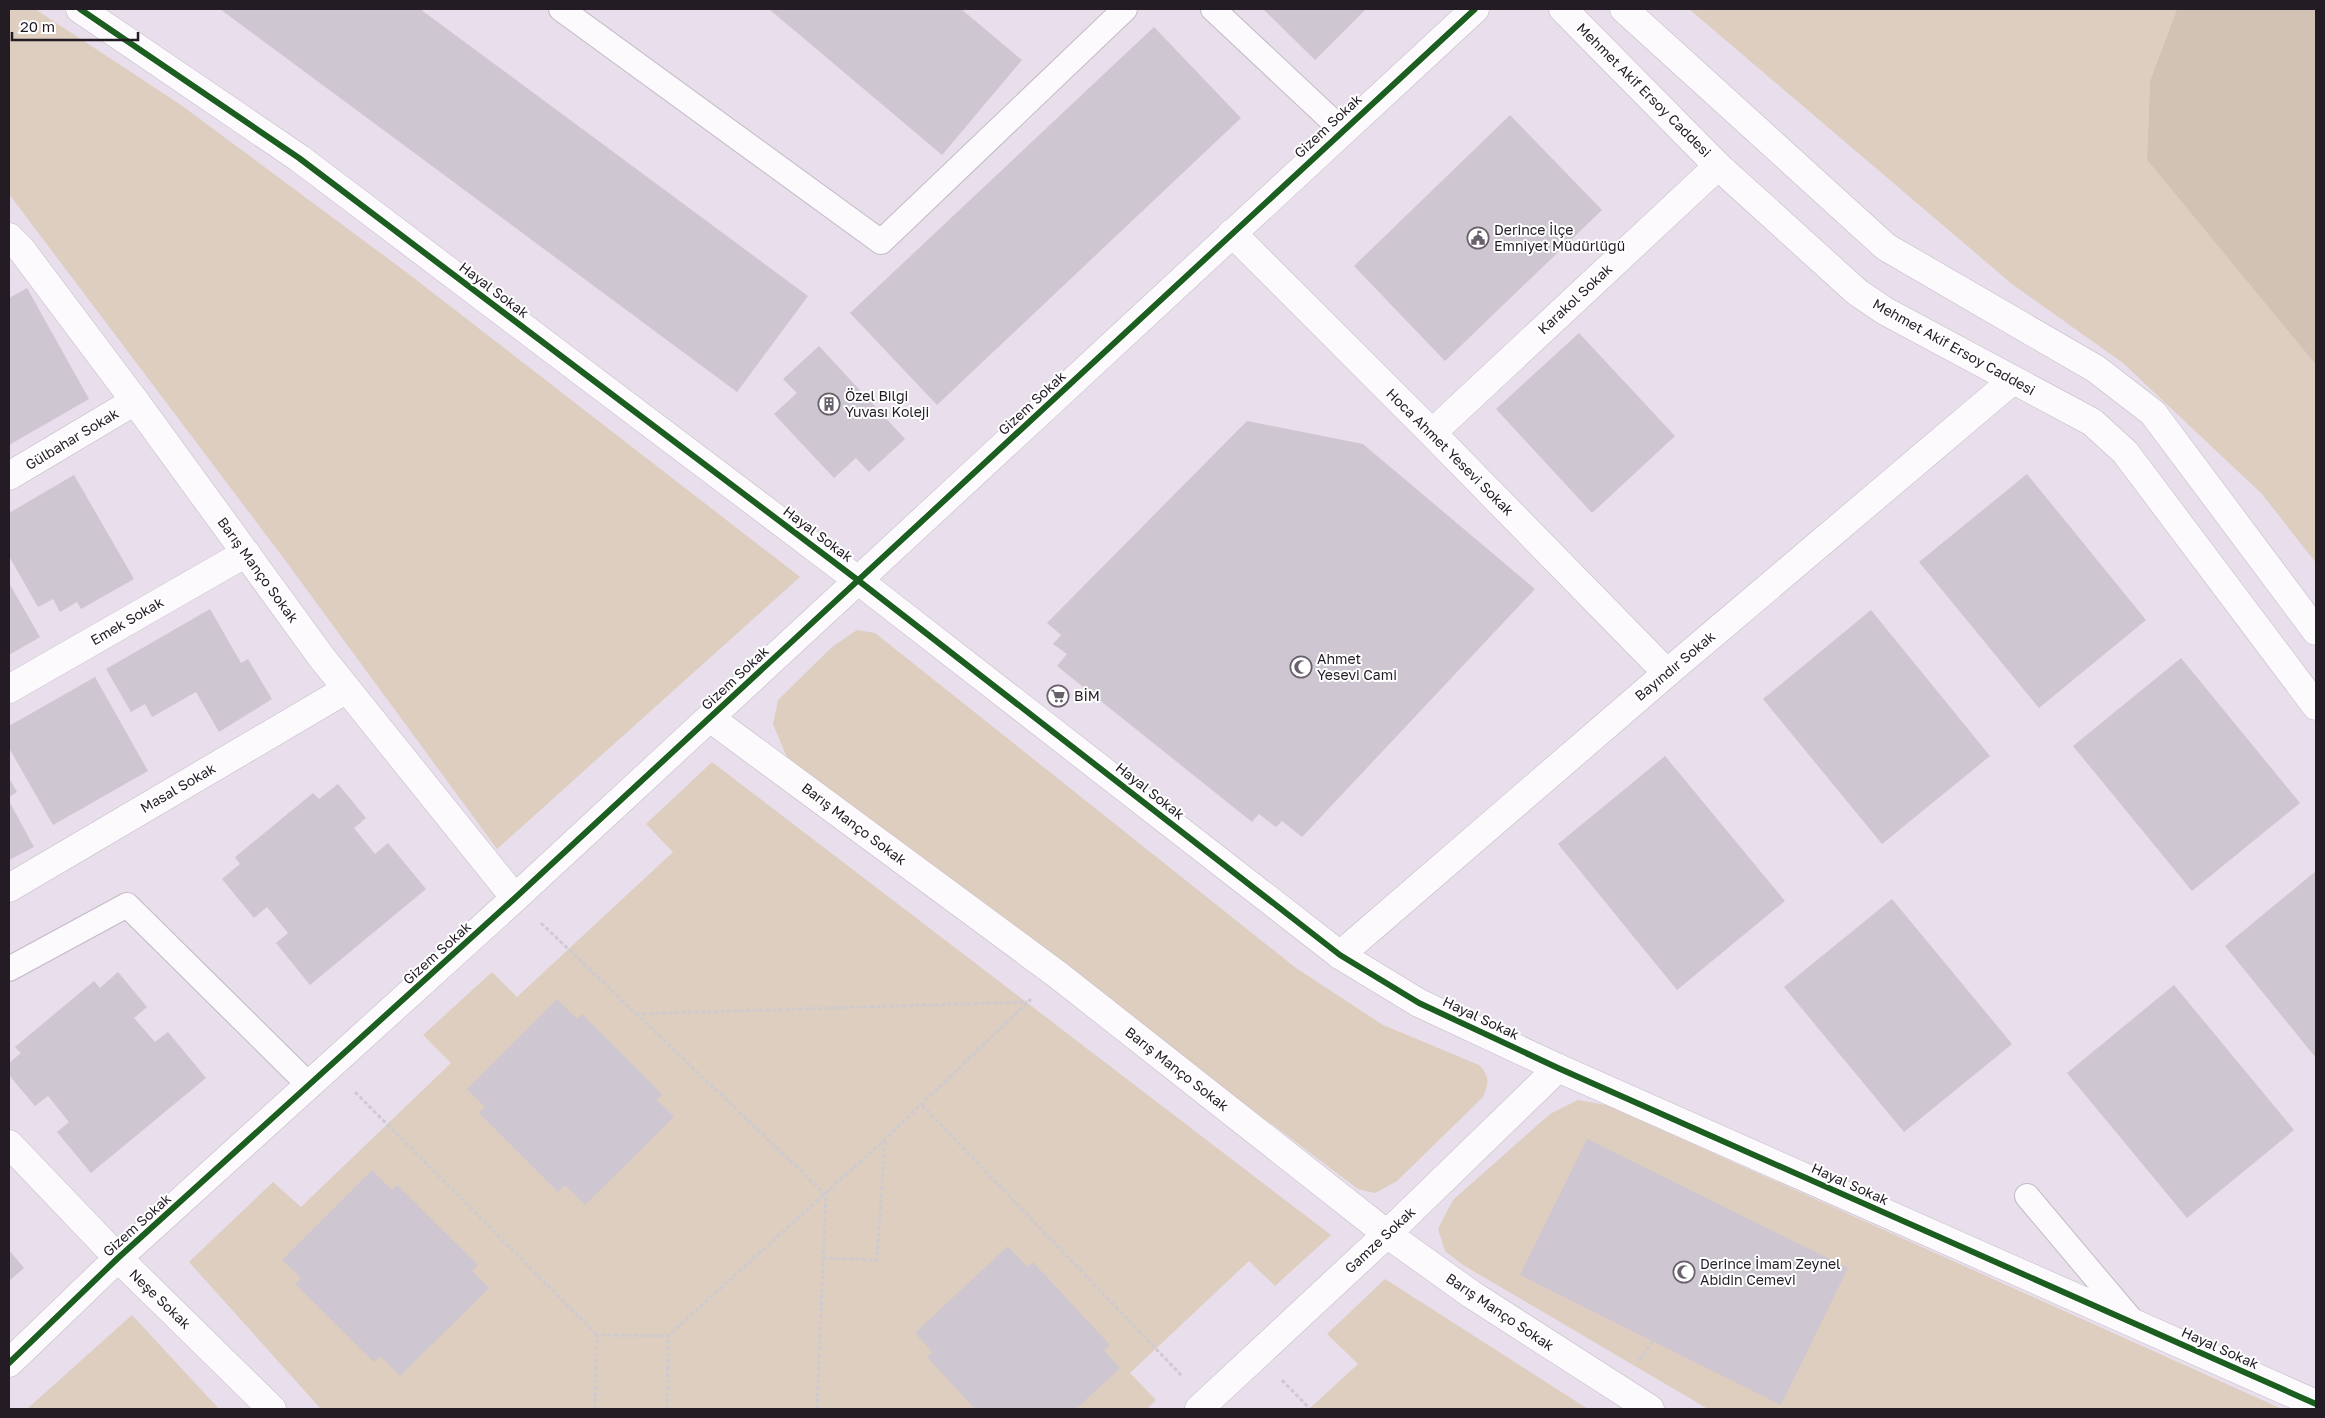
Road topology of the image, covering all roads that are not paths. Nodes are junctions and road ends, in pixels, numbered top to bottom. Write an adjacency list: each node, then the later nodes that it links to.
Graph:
1 (80, 9): 17 (street, Hayal Sokak)
2 (561, 9): 3 (lane)
3 (1125, 9)
4 (1213, 9): 8 (lane)
5 (1475, 9): 8 (street, Gizem Sokak)
6 (1563, 9): 9 (street, Mehmet Akif Ersoy Caddesi)
7 (1624, 9): 18 (street)
8 (1342, 130): 10 (street, Gizem Sokak)
9 (1718, 166): 12 (street, Mehmet Akif Ersoy Caddesi); 14 (street, Karakol Sokak)
10 (1232, 233): 14 (street, Hoca Ahmet Yesevi Sokak); 17 (street, Gizem Sokak)
11 (13, 248): 13 (street, Barış Manço Sokak)
12 (2013, 380): 19 (street, Bayındır Sokak); 22 (street, Mehmet Akif Ersoy Caddesi)
13 (135, 401): 15 (street, Gülbahar Sokak); 16 (street, Barış Manço Sokak)
14 (1432, 433): 19 (street, Hoca Ahmet Yesevi Sokak)
15 (9, 476)
16 (246, 553): 20 (street, Barış Manço Sokak); 21 (street, Emek Sokak)
17 (859, 581): 23 (street, Gizem Sokak); 26 (street, Hayal Sokak)
18 (2316, 631)
19 (1667, 673): 26 (street, Bayındır Sokak)
20 (347, 689): 24 (street, Masal Sokak); 25 (street, Barış Manço Sokak)
21 (9, 690)
22 (2316, 706)
23 (710, 718): 25 (street, Gizem Sokak); 32 (street, Barış Manço Sokak)
24 (9, 888)
25 (515, 898): 29 (street, Gizem Sokak)
26 (1340, 955): 28 (street, Hayal Sokak)
27 (9, 969): 29 (lane)
28 (1558, 1068): 32 (street, Gamze Sokak); 34 (street, Hayal Sokak)
29 (310, 1086): 33 (street, Gizem Sokak)
30 (9, 1144): 33 (street, Neşe Sokak)
31 (2027, 1196): 34 (lane)
32 (1387, 1234): 37 (street, Gamze Sokak); 39 (street, Barış Manço Sokak)
33 (118, 1258): 35 (street, Gizem Sokak); 38 (street, Neşe Sokak)
34 (2134, 1323): 36 (street, Hayal Sokak)
35 (9, 1363)
36 (2316, 1404)
37 (1203, 1405)
38 (272, 1409)
39 (1650, 1409)

